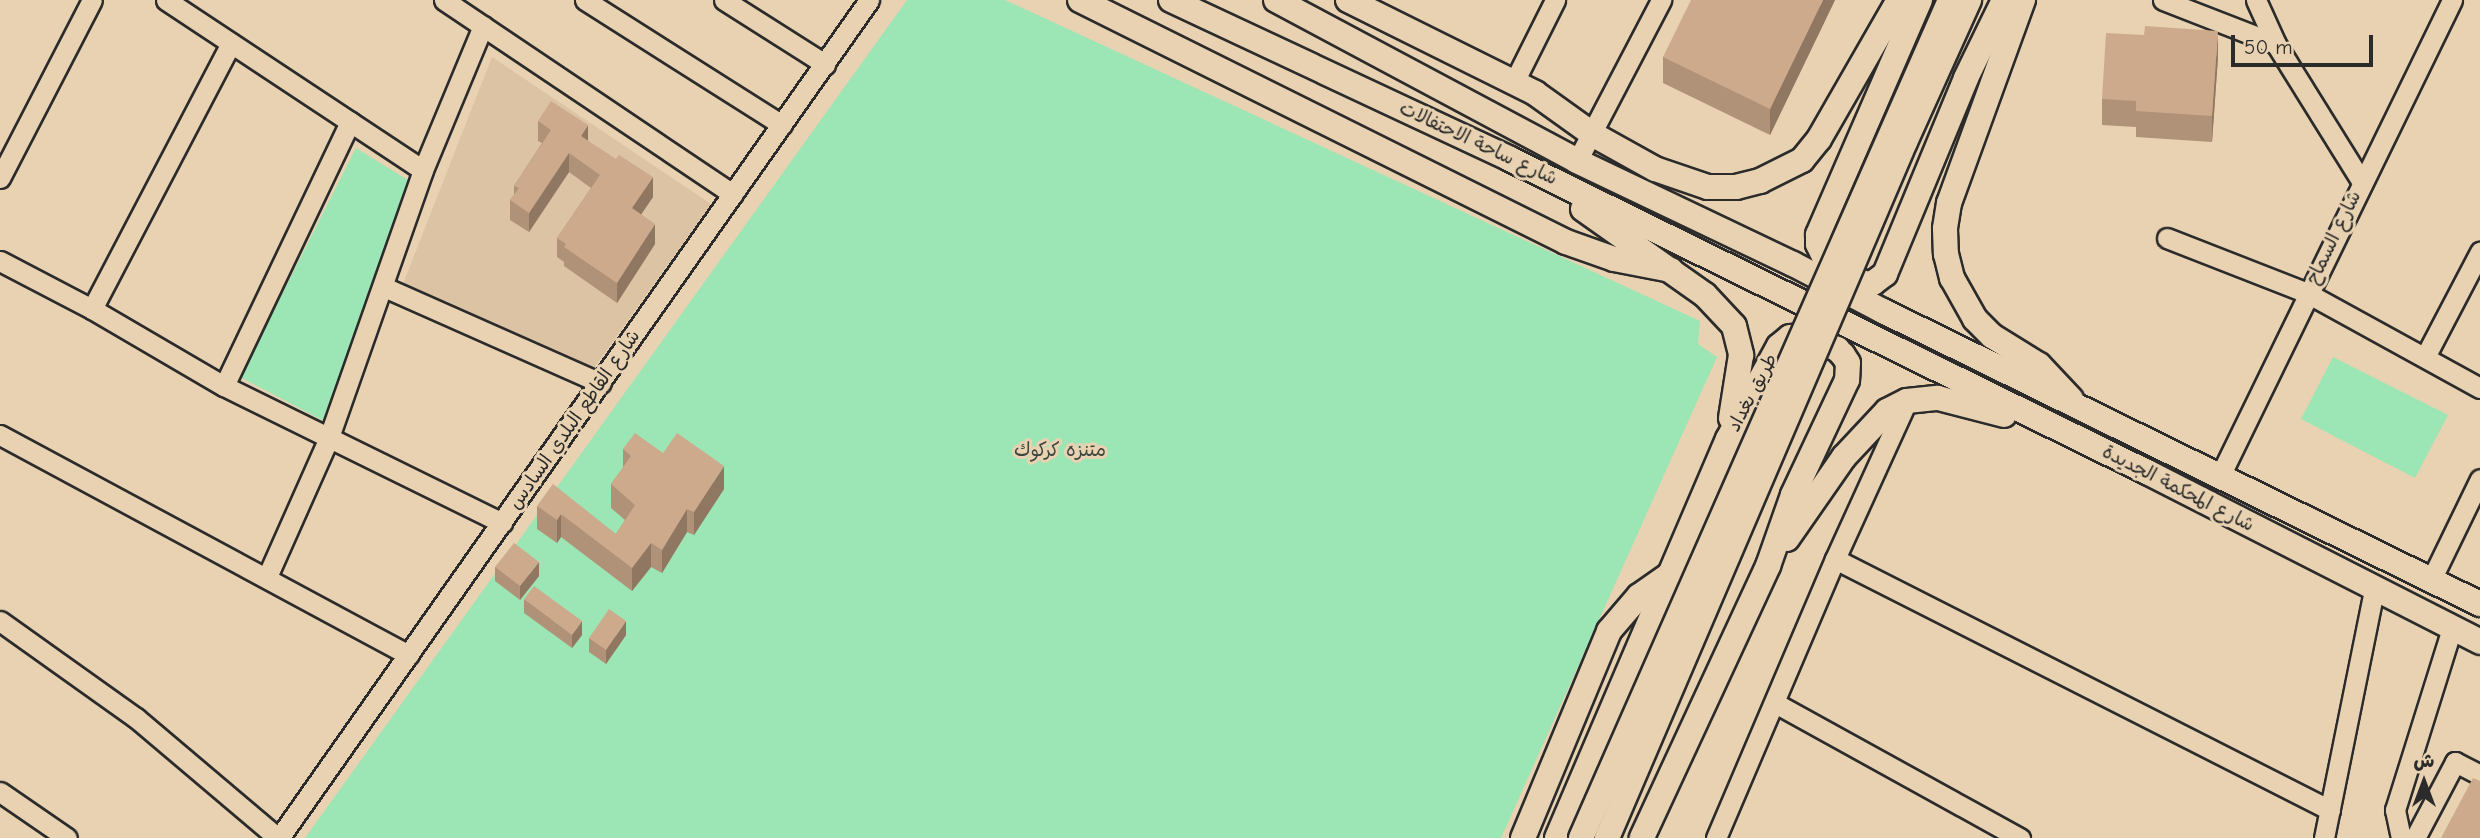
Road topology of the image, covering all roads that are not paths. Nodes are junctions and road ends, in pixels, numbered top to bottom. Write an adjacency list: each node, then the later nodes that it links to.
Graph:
1 (92, 0): 33 (street)
2 (166, 0): 23 (street)
3 (444, 0): 22 (street)
4 (585, 0): 28 (street)
5 (724, 0): 25 (street)
6 (870, 0): 25 (street, شارع القاطع البلدي السادس)
7 (1080, 0): 39 (main road)
8 (1171, 0): 30 (main road, شارع ساحة الاحتفالات)
9 (1278, 0): 31 (main road, شارع ساحة الاحتفالات)
10 (1348, 0): 26 (main road)
11 (1555, 0): 26 (street)
12 (1661, 0): 29 (street)
13 (1899, 0): 29 (main road)
14 (1920, 0): 17 (main road)
15 (1950, 0): 77 (main road, bridge)
16 (1969, 0): 78 (main road, bridge)
17 (2004, 0)
18 (2023, 0): 50 (main road)
19 (2162, 0): 24 (street)
20 (2256, 0): 24 (street)
21 (2452, 0): 34 (street, شارع السماح)
22 (483, 26): 32 (street); 35 (street)
23 (231, 43): 27 (street); 42 (street)
24 (2276, 44): 34 (street)
25 (825, 64): 28 (street, شارع القاطع البلدي السادس)
26 (1514, 82): 29 (main road)
27 (350, 122): 32 (street); 47 (street)
28 (782, 125): 35 (street, شارع القاطع البلدي السادس)
29 (1591, 134): 31 (street)
30 (1510, 159): 39 (main road); 44 (main road, شارع ساحة الاحتفالات)
31 (1577, 161): 43 (main road, شارع ساحة الاحتفالات)
32 (423, 170): 40 (street)
33 (0, 178)
34 (2362, 182): 41 (street, شارع السماح)
35 (733, 194): 46 (street, شارع القاطع البلدي السادس)
36 (2167, 238): 41 (street)
37 (2480, 251): 45 (street)
38 (0, 261): 42 (street)
39 (1671, 270): 53 (main road)
40 (384, 287): 46 (street); 54 (street)
41 (2307, 293): 45 (street); 55 (street, شارع السماح)
42 (92, 309): 47 (street)
43 (1882, 311): 50 (main road, شارع المحكمة الجديدة)
44 (1875, 339): 51 (main road, شارع المحكمة الجديدة)
45 (2425, 358): 48 (street)
46 (601, 383): 57 (street, شارع القاطع البلدي السادس)
47 (224, 386): 54 (street)
48 (2480, 388)
49 (1907, 401): 51 (main road); 58 (street); 59 (main road)
50 (2078, 407): 55 (main road, شارع المحكمة الجديدة)
51 (2065, 432): 63 (main road, شارع المحكمة الجديدة)
52 (0, 435): 61 (street)
53 (1728, 439): 59 (main road, طريق بغداد); 60 (main road, طريق بغداد)
54 (328, 440): 57 (street); 61 (street)
55 (2219, 478): 62 (main road, شارع المحكمة الجديدة)
56 (2480, 479): 62 (street)
57 (502, 523): 68 (street, شارع القاطع البلدي السادس)
58 (1835, 559): 69 (street); 72 (street)
59 (1769, 566): 79 (main road, طريق بغداد)
60 (1669, 575): 75 (main road); 76 (main road, طريق بغداد)
61 (267, 577): 68 (street)
62 (2431, 580): 64 (main road, شارع المحكمة الجديدة)
63 (2374, 589): 66 (main road, شارع المحكمة الجديدة); 72 (street)
64 (2480, 604)
65 (0, 621): 74 (street)
66 (2452, 628): 67 (main road, شارع المحكمة الجديدة); 83 (street)
67 (2480, 642)
68 (409, 655): 74 (street, شارع القاطع البلدي السادس)
69 (1775, 703): 80 (street); 81 (street)
70 (2480, 775): 84 (street)
71 (0, 792): 73 (street)
72 (2330, 810): 82 (street)
73 (67, 838)
74 (278, 838)
75 (1523, 838)
76 (1557, 838)
77 (1581, 838)
78 (1607, 838)
79 (1643, 838)
80 (1716, 838)
81 (2020, 838)
82 (2324, 838)
83 (2401, 838)
84 (2415, 838)

